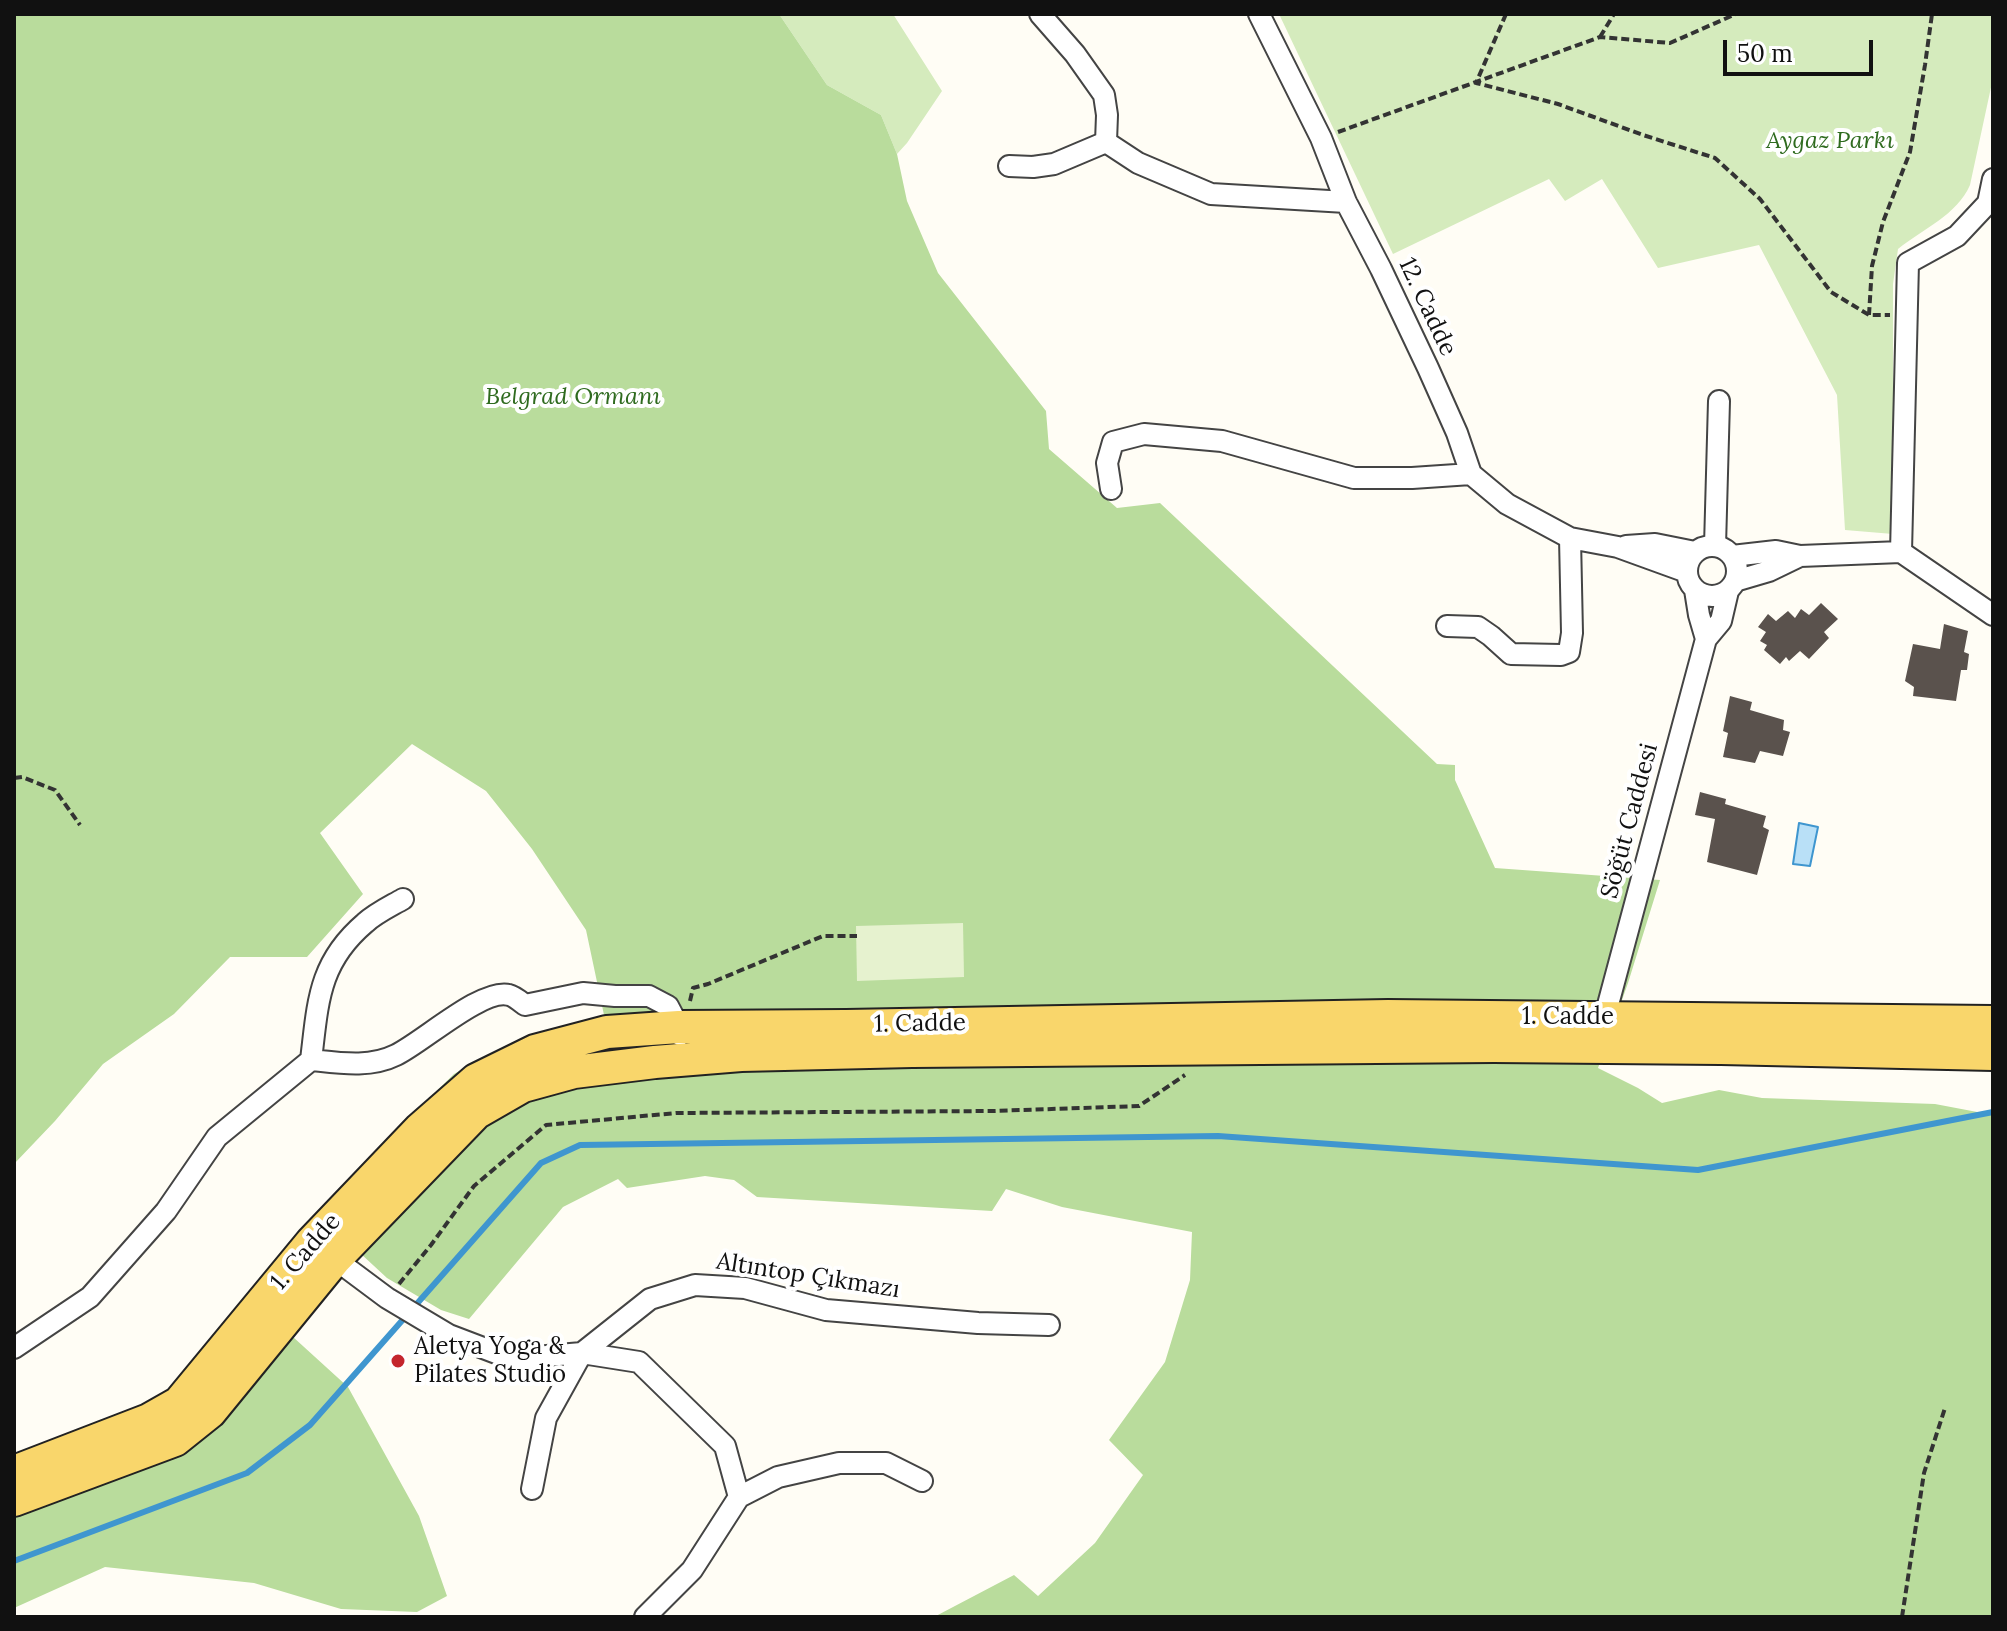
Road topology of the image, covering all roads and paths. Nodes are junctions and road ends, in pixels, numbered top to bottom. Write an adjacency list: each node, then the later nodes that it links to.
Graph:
1 (1040, 14): 10 (street)
2 (1259, 14): 9 (street, 12. Cadde)
3 (1506, 14): 8 (path)
4 (1614, 14): 7 (path)
5 (1736, 14): 7 (path)
6 (1932, 14): 15 (path)
7 (1600, 37): 8 (path)
8 (1476, 83): 9 (path); 15 (path)
9 (1321, 138): 13 (street, 12. Cadde)
10 (1106, 142): 11 (street); 13 (street)
11 (1009, 166)
12 (1993, 179): 14 (street)
13 (1346, 202): 17 (street, 12. Cadde)
14 (1908, 314): 15 (path); 23 (street)
15 (1869, 315)
16 (1719, 401): 21 (street)
17 (1471, 474): 18 (street); 19 (street)
18 (1111, 489)
19 (1570, 538): 20 (street); 28 (street)
20 (1618, 547): 22 (street); 25 (street)
21 (1724, 551): 22 (street); 24 (street); 26 (street)
22 (1695, 552): 25 (street)
23 (1901, 552): 24 (street); 27 (street)
24 (1800, 556): 26 (street)
25 (1691, 581): 26 (street); 29 (street)
26 (1732, 586): 29 (street)
27 (1993, 615)
28 (1447, 626)
29 (1706, 639): 36 (street, Söğüt Caddesi)
30 (14, 778): 31 (path)
31 (80, 825)
32 (403, 899): 39 (street)
33 (857, 936): 34 (path)
34 (673, 1016): 36 (main road, 1. Cadde); 38 (street); 39 (street); 41 (main road, 1. Cadde)
35 (1993, 1022): 36 (main road, 1. Cadde)
36 (1601, 1032): 37 (main road, 1. Cadde); 38 (main road, 1. Cadde)
37 (1993, 1054)
38 (685, 1059): 41 (main road, 1. Cadde)
39 (311, 1060): 44 (street)
40 (1193, 1070): 42 (path)
41 (323, 1251): 42 (street); 47 (main road, 1. Cadde); 51 (main road, 1. Cadde)
42 (393, 1301): 45 (street)
43 (1049, 1325): 45 (street, Altıntop Çıkmazı)
44 (14, 1348)
45 (582, 1353): 49 (street, Altıntop Çıkmazı); 50 (street)
46 (1945, 1408): 53 (path)
47 (14, 1472)
48 (922, 1481): 50 (street)
49 (532, 1489)
50 (739, 1497): 52 (street)
51 (14, 1500)
52 (645, 1617)
53 (1902, 1617)

